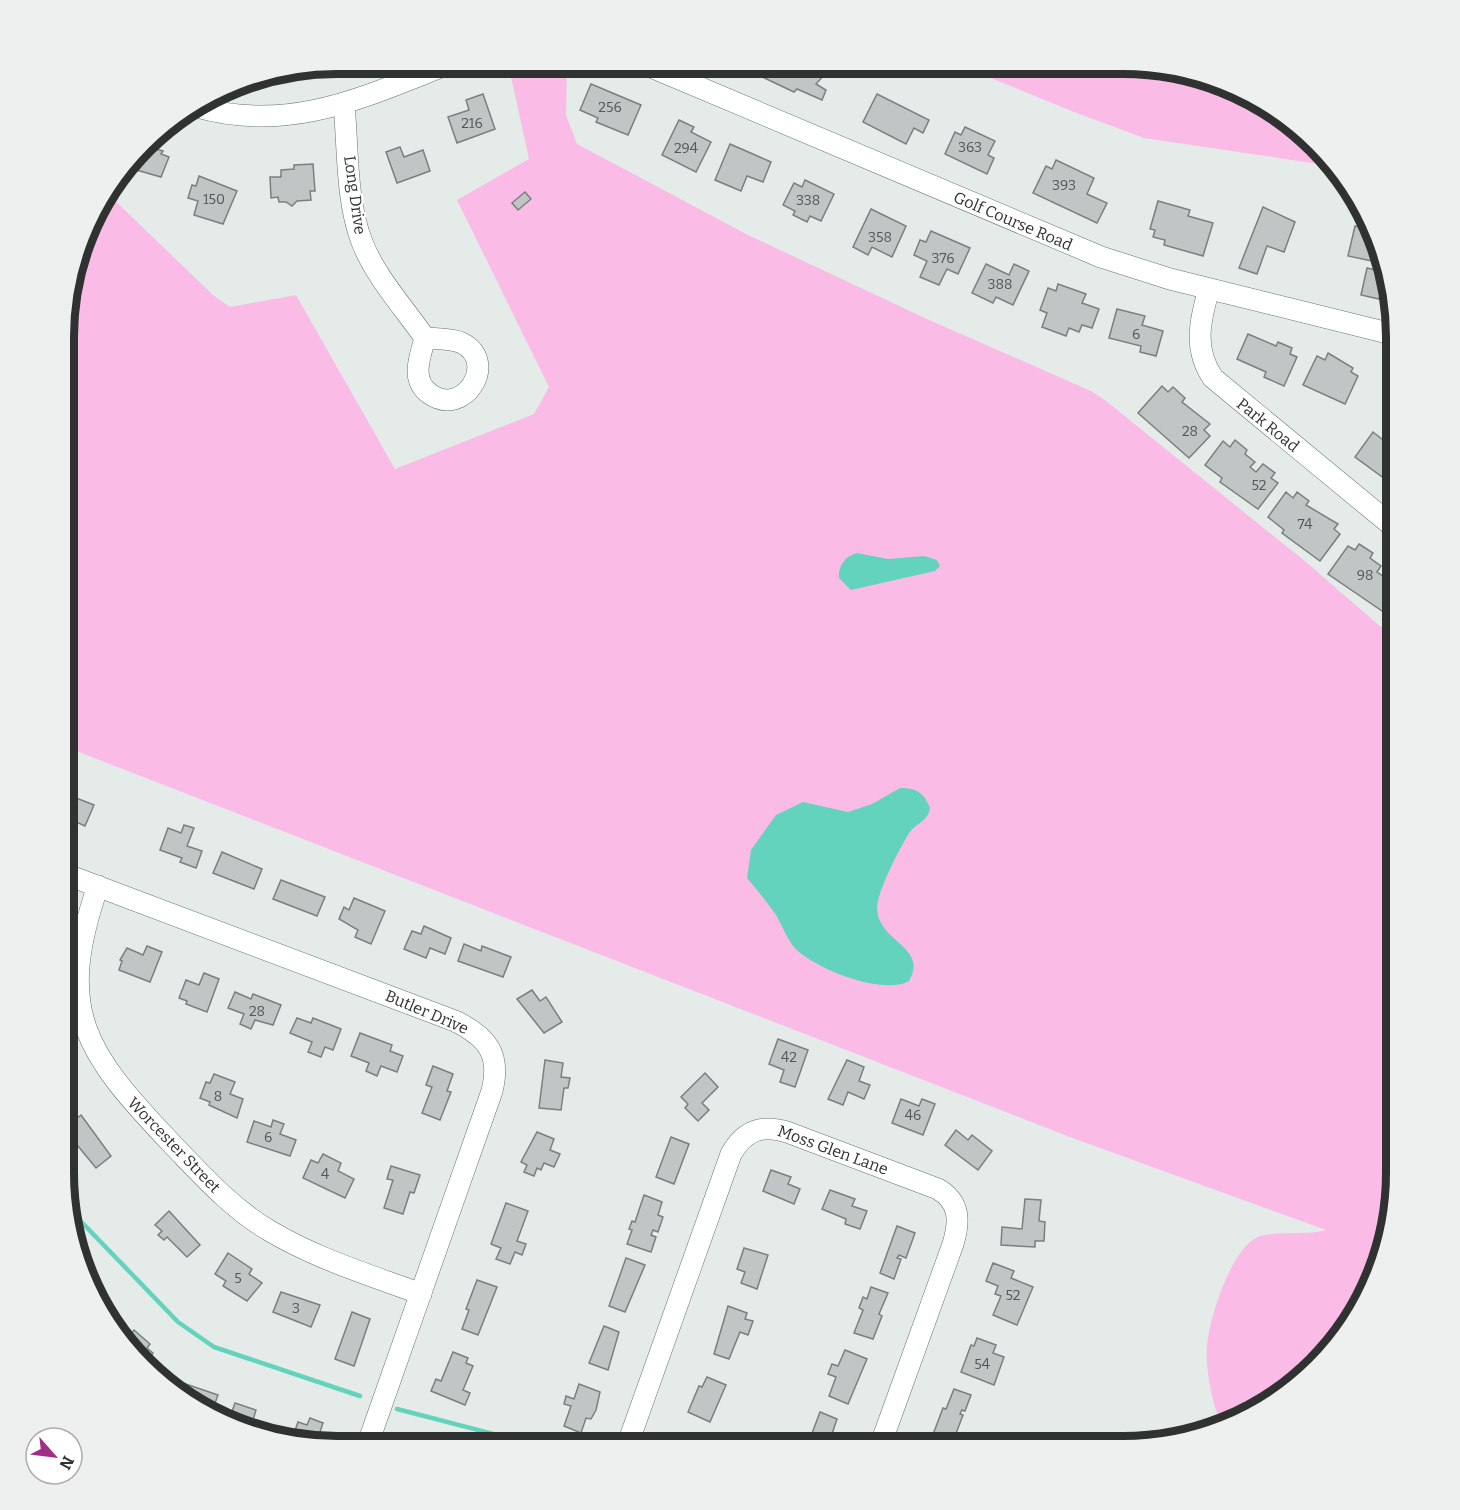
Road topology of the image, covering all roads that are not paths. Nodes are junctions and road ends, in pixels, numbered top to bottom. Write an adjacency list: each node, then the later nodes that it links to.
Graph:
1 (422, 74): 3 (street)
2 (667, 74): 5 (street, Golf Course Road)
3 (344, 104): 4 (street); 7 (street, Long Drive)
4 (206, 108)
5 (1209, 289): 6 (street, Golf Course Road); 8 (street, Park Road)
6 (1386, 333)
7 (425, 338)
8 (1386, 522)
9 (74, 877): 10 (street, Butler Drive)
10 (98, 886): 11 (street, Worcester Street); 11 (street, Butler Drive)
11 (421, 1294): 12 (street, Butler Drive)
12 (371, 1436)
13 (631, 1436): 14 (street, Moss Glen Lane)
14 (884, 1436)

